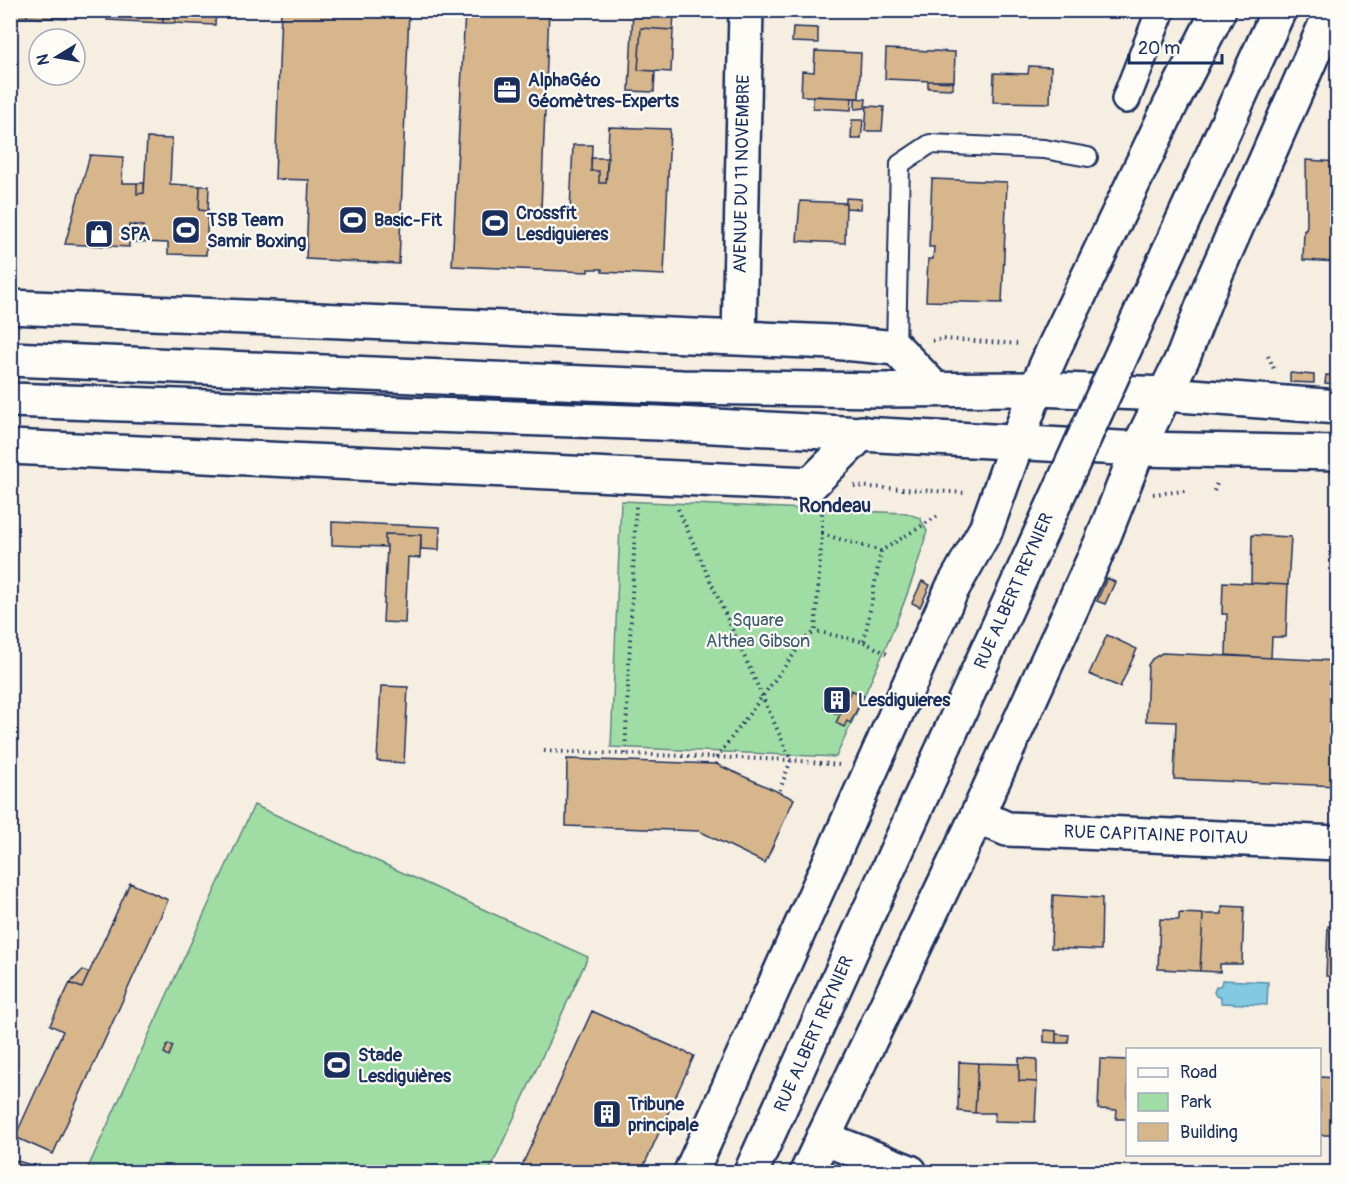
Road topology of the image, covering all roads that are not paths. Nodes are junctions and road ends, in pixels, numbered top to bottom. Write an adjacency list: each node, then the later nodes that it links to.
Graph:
1 (746, 10): 9 (main road, AVENUE DU 11 NOVEMBRE)
2 (1161, 10): 6 (street)
3 (1219, 10): 13 (main road)
4 (1279, 10): 26 (main road, RUE ALBERT REYNIER, bridge)
5 (1332, 10): 14 (main road)
6 (1126, 99)
7 (1088, 156): 10 (lane)
8 (10, 307): 9 (main road)
9 (739, 338): 10 (main road)
10 (896, 348): 12 (main road)
11 (10, 360): 12 (main road)
12 (935, 389): 13 (main road)
13 (1036, 389): 14 (main road); 18 (main road)
14 (1166, 394): 16 (main road); 20 (main road)
15 (10, 400): 17 (main road)
16 (1338, 407)
17 (862, 433): 18 (main road); 19 (main road)
18 (1018, 443): 20 (main road); 25 (main road)
19 (10, 447)
20 (1138, 449): 21 (main road); 22 (main road)
21 (1338, 453)
22 (976, 816): 23 (main road, RUE CAPITAINE POITAU); 24 (main road)
23 (1338, 843)
24 (823, 1138): 27 (main road); 28 (main road)
25 (691, 1173)
26 (751, 1173)
27 (807, 1173)
28 (910, 1173)

